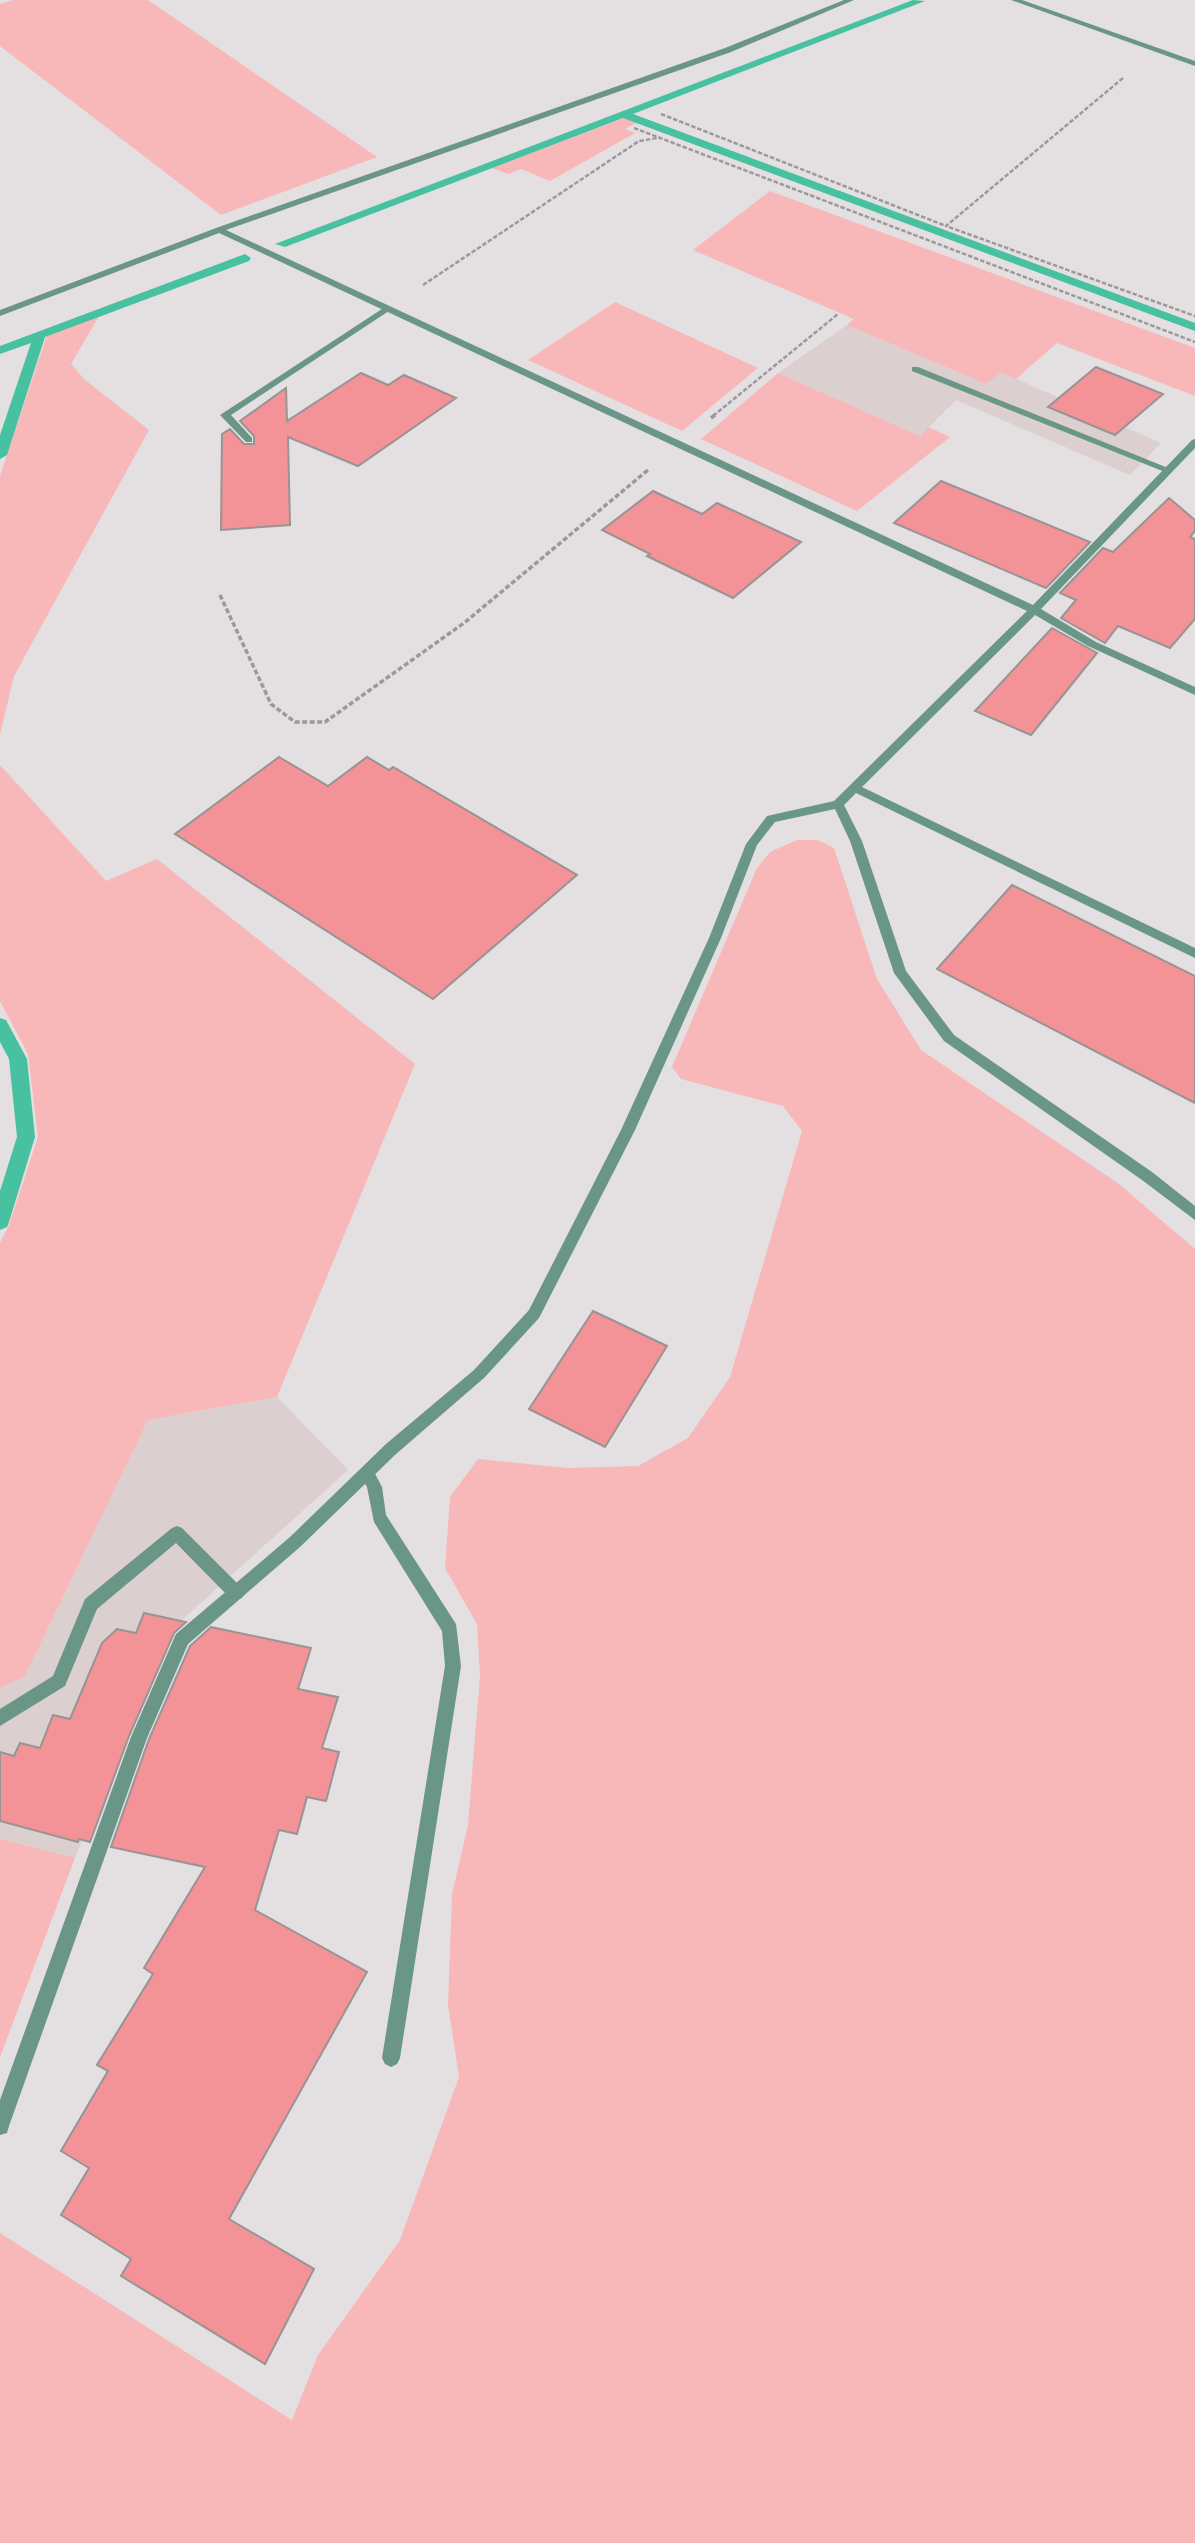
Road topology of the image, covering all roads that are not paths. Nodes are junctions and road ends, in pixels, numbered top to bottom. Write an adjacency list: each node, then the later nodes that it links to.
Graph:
1 (850, 0): 4 (street)
2 (1016, 0): 3 (street)
3 (1195, 64)
4 (219, 230): 5 (street); 6 (street)
5 (388, 309): 8 (street); 11 (street)
6 (0, 313)
7 (915, 369): 10 (street)
8 (249, 440)
9 (1195, 442): 10 (street)
10 (1168, 470): 11 (street)
11 (1034, 610): 12 (street); 13 (street)
12 (1195, 691)
13 (855, 788): 14 (street); 15 (street)
14 (838, 804): 16 (street); 17 (street)
15 (1195, 953)
16 (1195, 1214)
17 (367, 1473): 18 (street); 20 (street)
18 (236, 1593): 19 (street); 21 (street)
19 (0, 1718)
20 (391, 2059)
21 (0, 2126)

